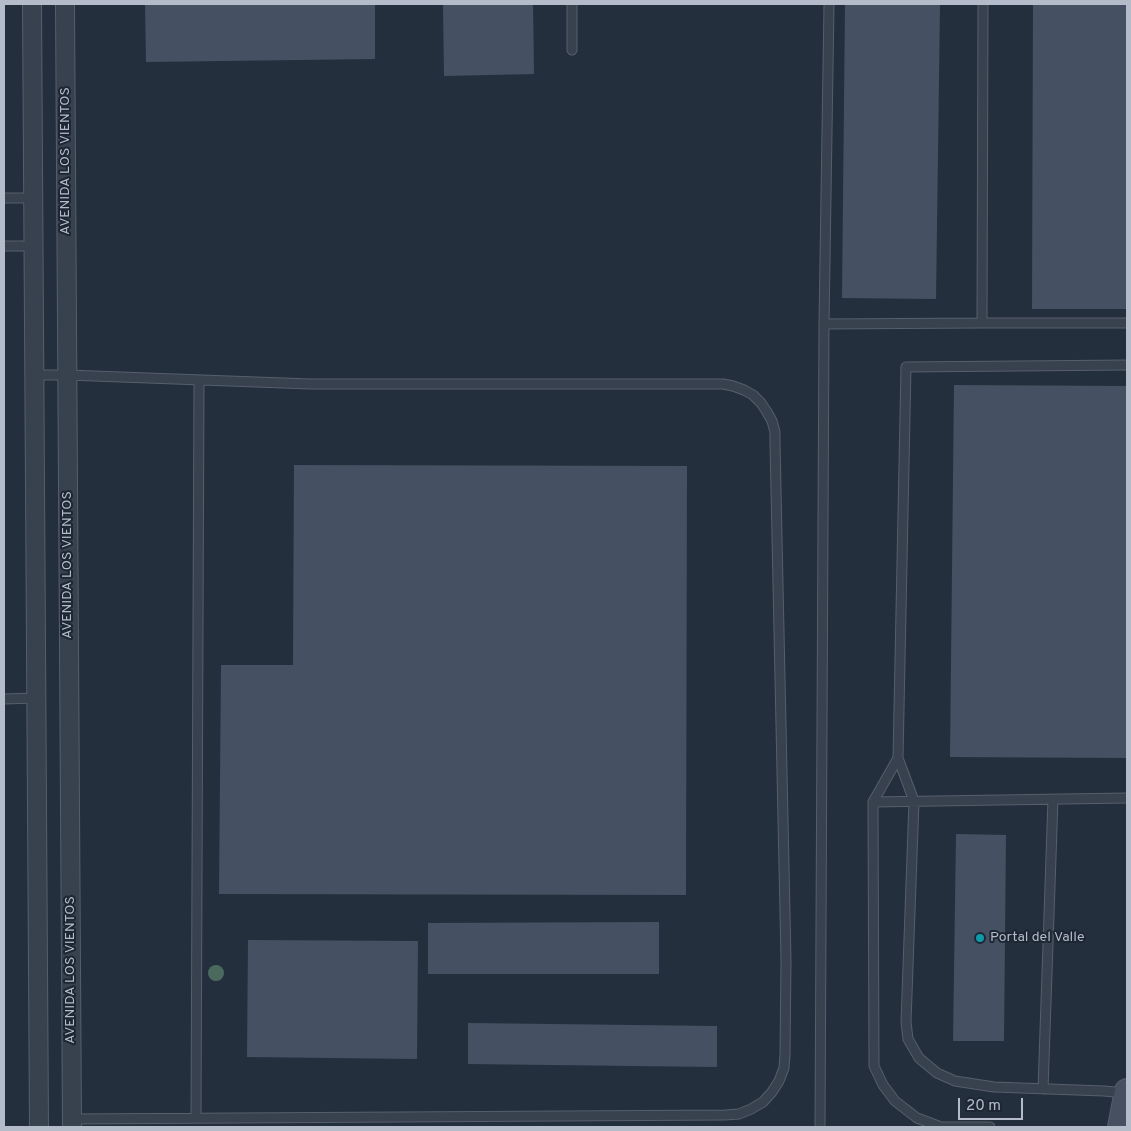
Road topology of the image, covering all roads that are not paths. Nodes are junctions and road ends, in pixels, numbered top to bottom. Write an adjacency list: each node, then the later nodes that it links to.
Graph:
1 (32, 4): 8 (street)
2 (65, 4): 15 (street, AVENIDA LOS VIENTOS)
3 (572, 4): 6 (lane)
4 (829, 4): 13 (lane)
5 (983, 4): 11 (lane)
6 (572, 50)
7 (4, 198): 8 (lane)
8 (34, 198): 10 (street)
9 (4, 246): 10 (lane)
10 (34, 246): 16 (street)
11 (982, 323): 12 (lane); 13 (lane)
12 (1127, 323)
13 (824, 324): 30 (lane)
14 (1127, 365): 20 (lane)
15 (67, 375): 16 (lane); 17 (lane); 28 (street, AVENIDA LOS VIENTOS)
16 (34, 376): 18 (street)
17 (199, 380): 27 (lane); 27 (lane)
18 (36, 698): 19 (lane); 29 (street)
19 (4, 699)
20 (898, 758): 23 (lane); 24 (lane)
21 (1127, 798): 22 (lane)
22 (1053, 799): 23 (lane); 25 (lane)
23 (914, 801): 24 (lane); 25 (lane)
24 (873, 802): 31 (lane)
25 (1043, 1089): 26 (lane)
26 (1127, 1092): 32 (street)
27 (196, 1118): 28 (lane)
28 (72, 1123)
29 (39, 1127)
30 (820, 1127)
31 (990, 1127)
32 (1120, 1127)

